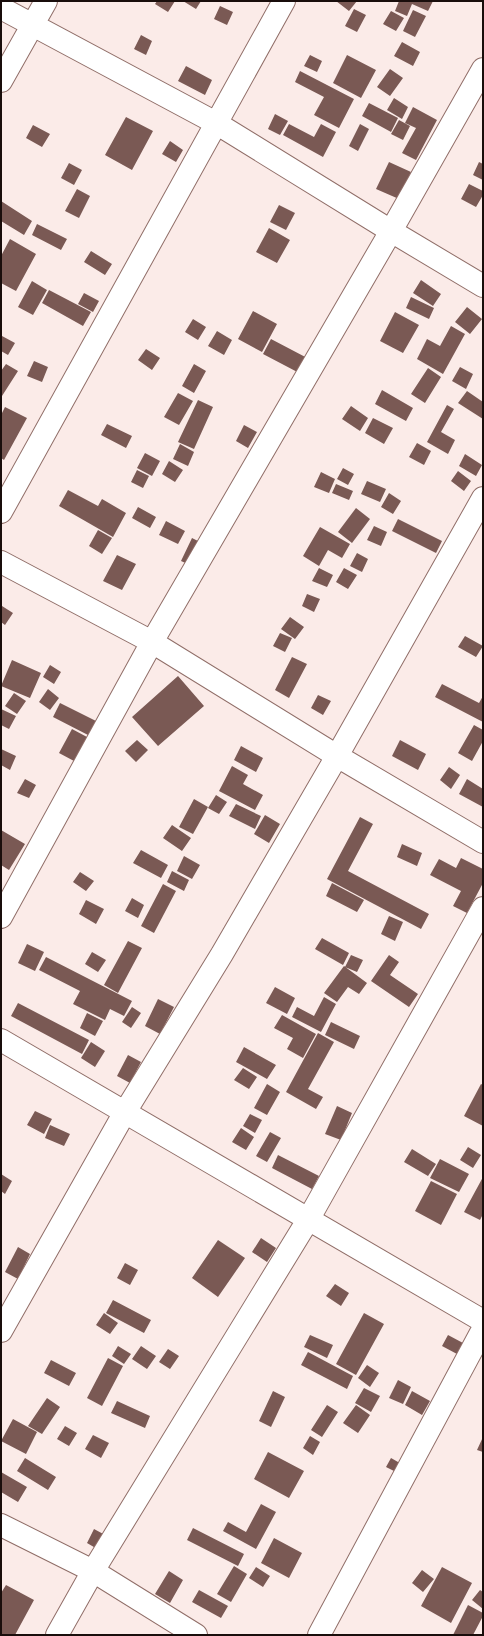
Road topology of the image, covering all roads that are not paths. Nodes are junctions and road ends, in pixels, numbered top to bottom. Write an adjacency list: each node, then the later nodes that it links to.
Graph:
1 (46, 1): 4 (street)
2 (284, 1): 7 (street)
3 (1, 8): 4 (street)
4 (32, 26): 6 (street); 7 (street)
5 (483, 69): 8 (street)
6 (1, 81)
7 (216, 123): 8 (street); 11 (street)
8 (391, 231): 9 (street); 13 (street)
9 (483, 286)
10 (483, 498): 14 (street)
11 (1, 512)
12 (1, 562): 13 (street)
13 (152, 642): 14 (street); 17 (street)
14 (337, 756): 15 (street); 19 (street)
15 (483, 842)
16 (483, 908): 20 (street)
17 (1, 918)
18 (1, 1040): 19 (street)
19 (124, 1112): 20 (street); 23 (street)
20 (308, 1220): 21 (street); 25 (street)
21 (483, 1321)
22 (483, 1329): 28 (street)
23 (1, 1331)
24 (1, 1525): 25 (street)
25 (92, 1571): 26 (street); 27 (street)
26 (57, 1635)
27 (196, 1635)
28 (319, 1635)

